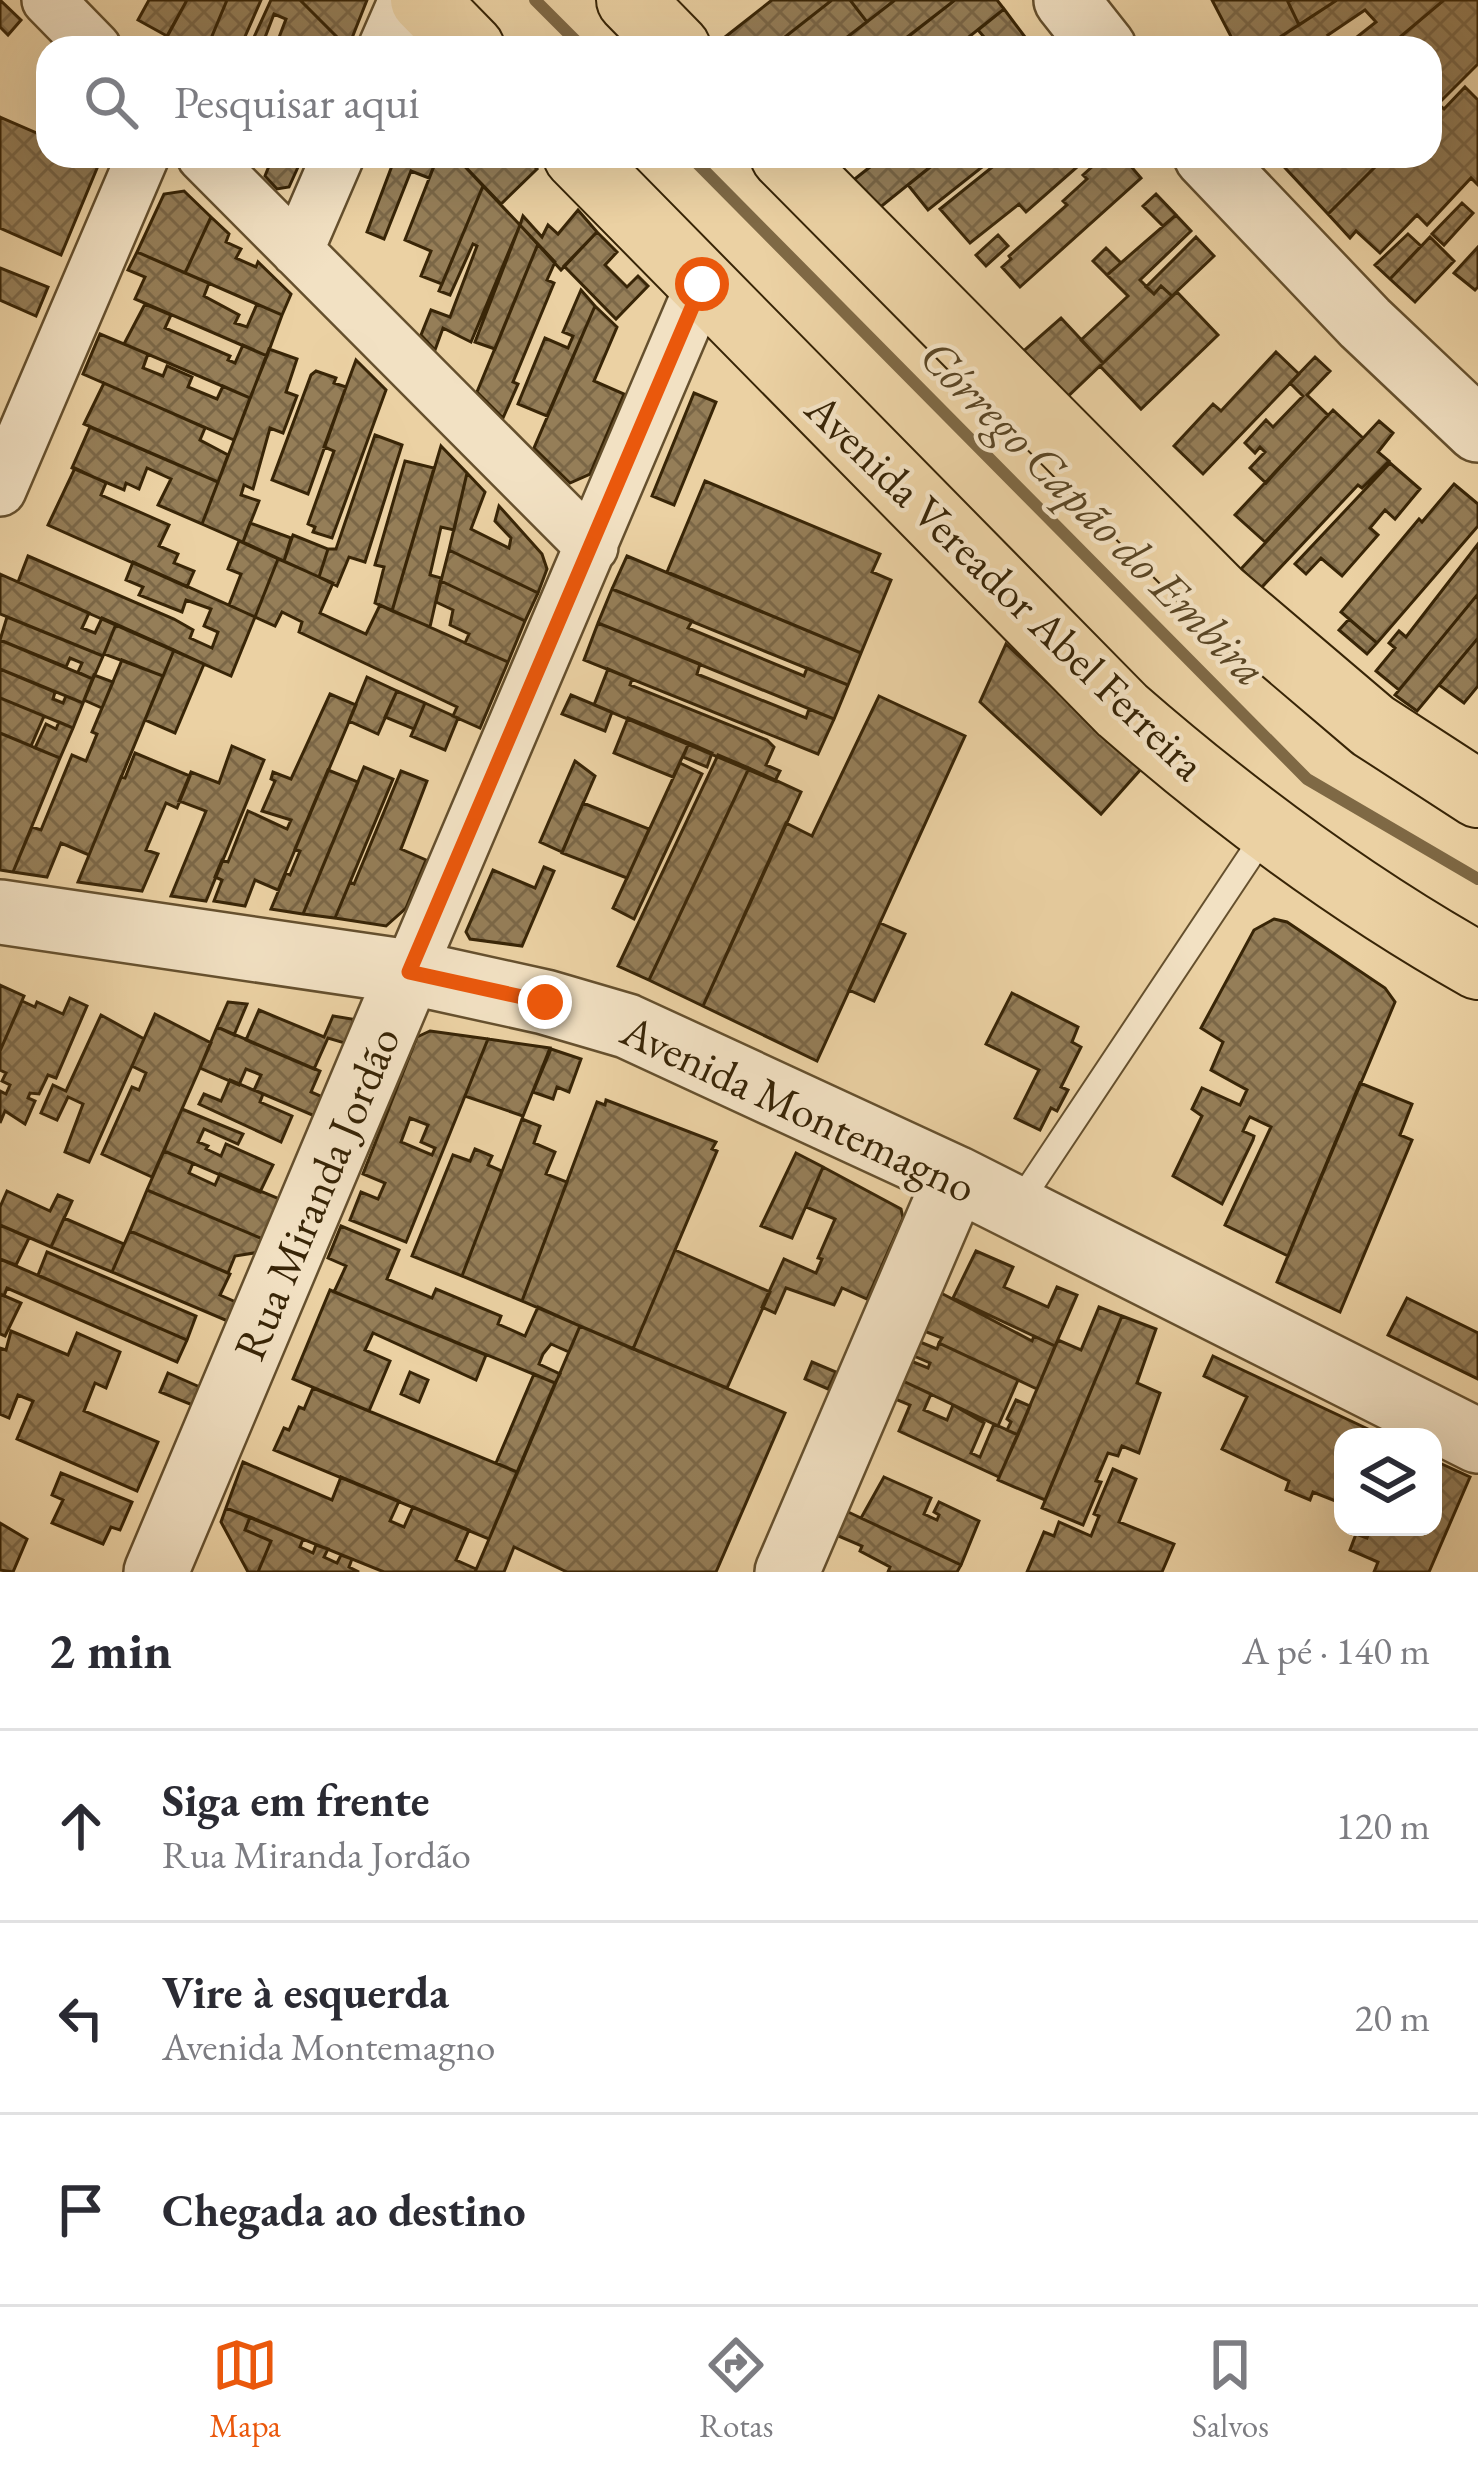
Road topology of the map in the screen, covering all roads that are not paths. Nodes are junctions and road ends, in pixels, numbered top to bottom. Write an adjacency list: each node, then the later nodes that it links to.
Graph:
1 (47, 0): 7 (street)
2 (405, 0): 8 (street)
3 (424, 0): 9 (main road)
4 (630, 0): 10 (main road)
5 (1066, 0): 11 (street)
6 (1099, 0): 12 (street)
7 (83, 36)
8 (390, 36)
9 (459, 36)
10 (665, 36)
11 (1096, 36)
12 (1104, 36)
13 (138, 168): 22 (street)
14 (214, 168): 19 (street)
15 (333, 168): 19 (street)
16 (589, 168): 20 (main road, Avenida Vereador Abel Ferreira)
17 (796, 168): 24 (main road)
18 (1217, 168): 21 (street)
19 (297, 251): 23 (street)
20 (702, 284): 23 (street, Rua Miranda Jordão); 25 (main road, Avenida Vereador Abel Ferreira)
21 (1478, 430)
22 (0, 490)
23 (592, 547): 28 (street, Rua Miranda Jordão)
24 (1478, 794)
25 (1267, 830): 27 (main road, Avenida Vereador Abel Ferreira); 30 (lane)
26 (0, 912): 28 (street, Avenida Montemagno)
27 (1478, 966)
28 (409, 972): 29 (street, Avenida Montemagno); 33 (street, Rua Miranda Jordão)
29 (956, 1178): 30 (street, Avenida Montemagno); 32 (street)
30 (1015, 1208): 31 (street, Avenida Montemagno)
31 (1478, 1442)
32 (789, 1571)
33 (156, 1572)

